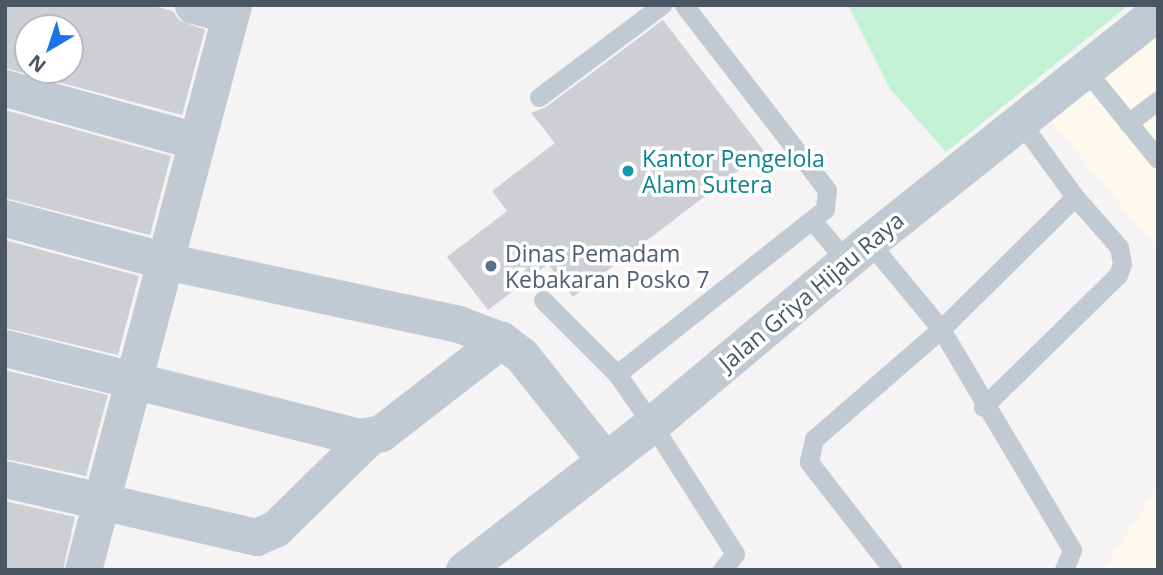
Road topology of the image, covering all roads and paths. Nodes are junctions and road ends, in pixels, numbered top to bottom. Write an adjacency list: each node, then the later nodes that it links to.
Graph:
1 (194, 5): 4 (street)
2 (662, 5): 8 (lane)
3 (684, 5): 16 (lane)
4 (232, 10): 12 (street)
5 (1158, 11): 6 (street, Jalan Griya Hijau Raya)
6 (1084, 69): 10 (street, Jalan Griya Hijau Raya); 11 (lane)
7 (5, 88): 12 (street)
8 (539, 97)
9 (1158, 100): 11 (lane)
10 (1019, 120): 14 (lane); 17 (street, Jalan Griya Hijau Raya)
11 (1128, 122): 13 (lane)
12 (196, 141): 18 (street)
13 (1158, 159)
14 (1075, 197): 20 (lane); 25 (lane)
15 (5, 218): 18 (street)
16 (812, 220): 17 (lane); 23 (lane)
17 (858, 251): 20 (lane); 26 (street, Jalan Griya Hijau Raya)
18 (165, 261): 21 (street); 24 (street)
19 (543, 300): 23 (lane)
20 (941, 329): 25 (lane); 34 (lane)
21 (501, 340): 27 (street); 28 (street)
22 (5, 348): 24 (street)
23 (617, 374): 26 (lane)
24 (133, 382): 27 (street); 30 (street)
25 (984, 407): 35 (lane)
26 (652, 424): 28 (street, Jalan Griya Hijau Raya); 33 (lane)
27 (369, 437): 30 (street)
28 (605, 460): 32 (street, Jalan Griya Hijau Raya)
29 (5, 479): 30 (street)
30 (100, 504): 31 (street)
31 (83, 570)
32 (464, 570)
33 (722, 570)
34 (893, 570)
35 (1064, 570)

